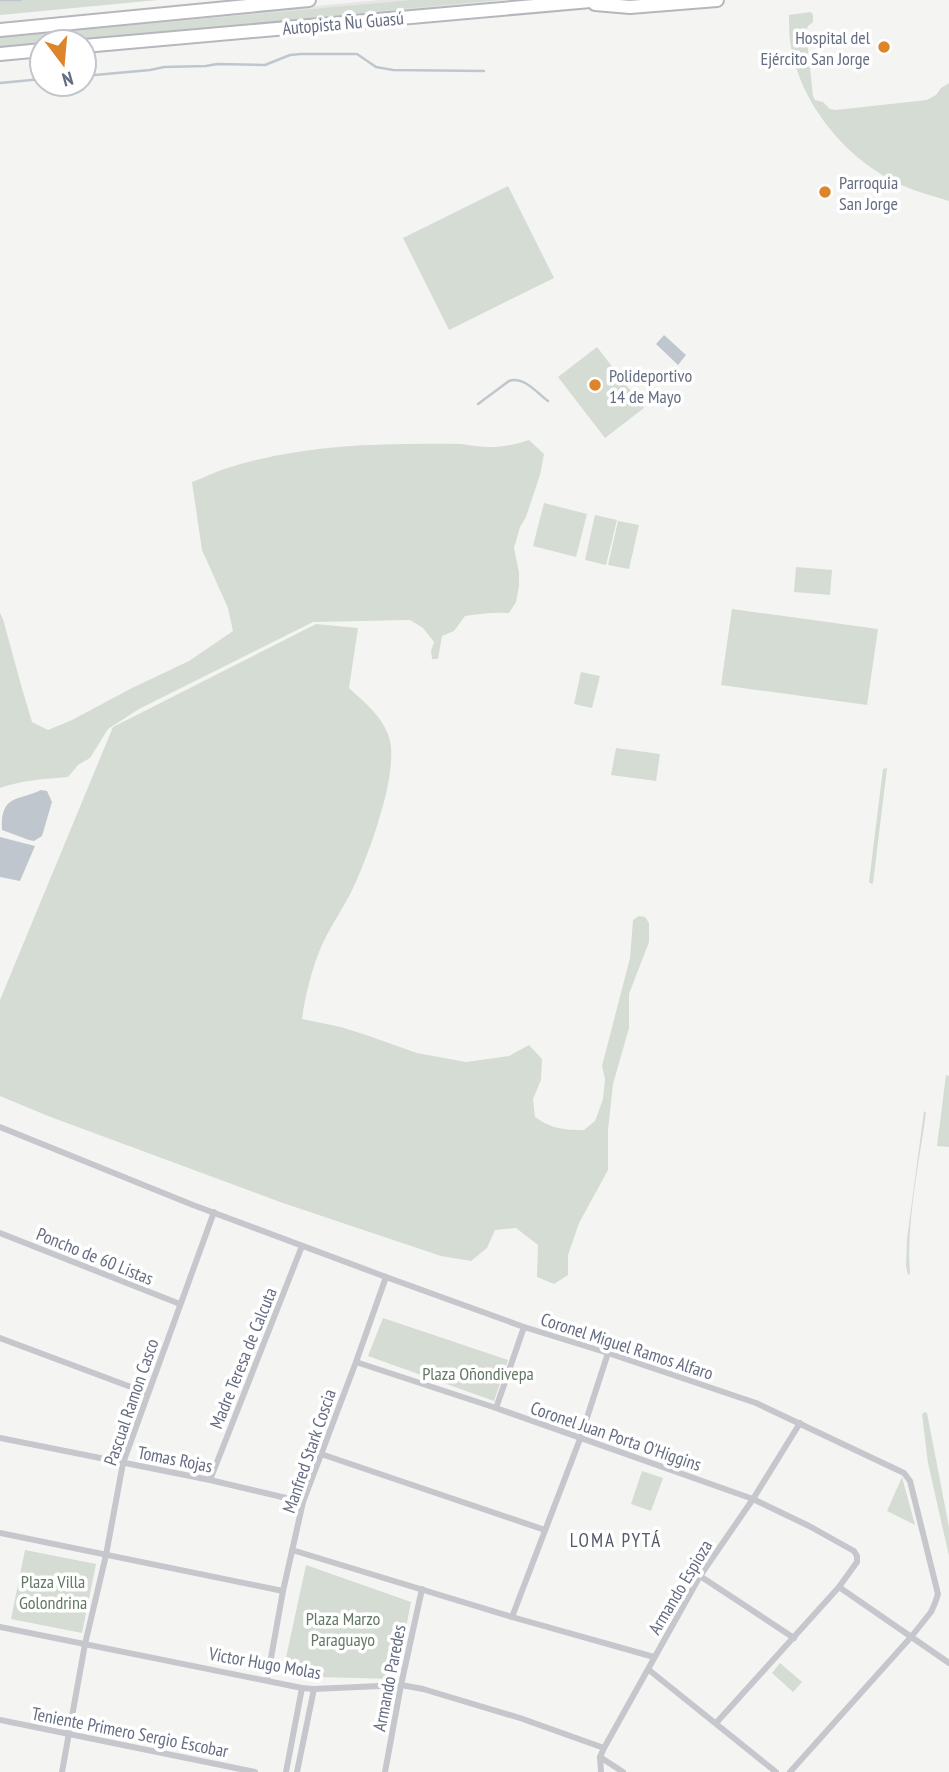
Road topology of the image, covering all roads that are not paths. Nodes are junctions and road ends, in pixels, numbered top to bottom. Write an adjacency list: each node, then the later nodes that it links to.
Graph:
1 (309, 0): 5 (highway, Autopista Ñu Guasú)
2 (603, 0): 4 (highway, Autopista Ñu Guasú)
3 (717, 0): 4 (highway)
4 (574, 3): 6 (highway, Autopista Ñu Guasú)
5 (0, 30)
6 (98, 45)
7 (28, 51): 8 (highway)
8 (0, 54)
9 (0, 1128): 10 (street, Coronel Miguel Ramos Alfaro)
10 (214, 1212): 12 (street, Coronel Miguel Ramos Alfaro); 14 (street, Pascual Ramon Casco)
11 (0, 1233): 14 (street, Poncho de 60 Listas)
12 (302, 1246): 13 (street, Coronel Miguel Ramos Alfaro); 26 (street, Madre Teresa de Calcuta)
13 (386, 1277): 15 (street, Coronel Miguel Ramos Alfaro); 18 (street, Manfred Stark Coscia)
14 (180, 1304): 19 (street, Pascual Ramon Casco)
15 (524, 1327): 17 (street, Coronel Miguel Ramos Alfaro); 20 (street)
16 (0, 1338): 19 (street)
17 (608, 1353): 21 (street, Coronel Miguel Ramos Alfaro); 23 (street)
18 (356, 1362): 20 (street, Coronel Juan Porta O'Higgins); 24 (street, Manfred Stark Coscia)
19 (147, 1393): 25 (street, Pascual Ramon Casco)
20 (496, 1408): 23 (street, Coronel Juan Porta O'Higgins)
21 (800, 1423): 27 (street, Armando Espioza); 39 (street, Coronel Miguel Ramos Alfaro)
22 (0, 1438): 25 (street, Tomas Rojas)
23 (580, 1438): 27 (street, Coronel Juan Porta O'Higgins); 29 (street)
24 (321, 1454): 28 (street, Manfred Stark Coscia); 29 (street)
25 (123, 1463): 26 (street, Tomas Rojas); 32 (street, Pascual Ramon Casco)
26 (210, 1480): 28 (street, Tomas Rojas)
27 (753, 1499): 33 (street, Armando Espioza); 34 (street, Coronel Juan Porta O'Higgins)
28 (303, 1502): 31 (street, Manfred Stark Coscia)
29 (545, 1530): 37 (street)
30 (0, 1533): 32 (street)
31 (292, 1550): 35 (street); 36 (street, Manfred Stark Coscia)
32 (106, 1555): 36 (street); 41 (street, Pascual Ramon Casco)
33 (700, 1576): 40 (street); 42 (street, Armando Espioza)
34 (839, 1587): 39 (street); 40 (street)
35 (422, 1589): 37 (street); 46 (street, Armando Paredes)
36 (283, 1591): 45 (street, Manfred Stark Coscia)
37 (512, 1618): 42 (street)
38 (0, 1627): 41 (street, Victor Hugo Molas)
39 (911, 1637): 43 (street); 62 (street, Coronel Miguel Ramos Alfaro)
40 (793, 1638): 50 (street)
41 (85, 1644): 45 (street, Victor Hugo Molas); 51 (street, Pascual Ramon Casco)
42 (654, 1657): 44 (street, Armando Espioza)
43 (949, 1663)
44 (649, 1670): 50 (street); 52 (street, Armando Espioza)
45 (267, 1680): 47 (street, Victor Hugo Molas)
46 (401, 1685): 48 (street, Victor Hugo Molas); 52 (street, Victor Hugo Molas); 58 (street, Armando Paredes)
47 (302, 1688): 48 (street, Victor Hugo Molas); 56 (street)
48 (314, 1689): 57 (street)
49 (0, 1720): 51 (street, Teniente Primero Sergio Escobar)
50 (717, 1723): 61 (street)
51 (69, 1735): 54 (street, Pascual Ramon Casco); 55 (street, Teniente Primero Sergio Escobar)
52 (604, 1748): 53 (street, Armando Espioza)
53 (600, 1758): 59 (street, Armando Espioza); 60 (street)
54 (62, 1772)
55 (255, 1772)
56 (286, 1772)
57 (297, 1772)
58 (386, 1772)
59 (601, 1772)
60 (623, 1772)
61 (776, 1772)
62 (790, 1772)

